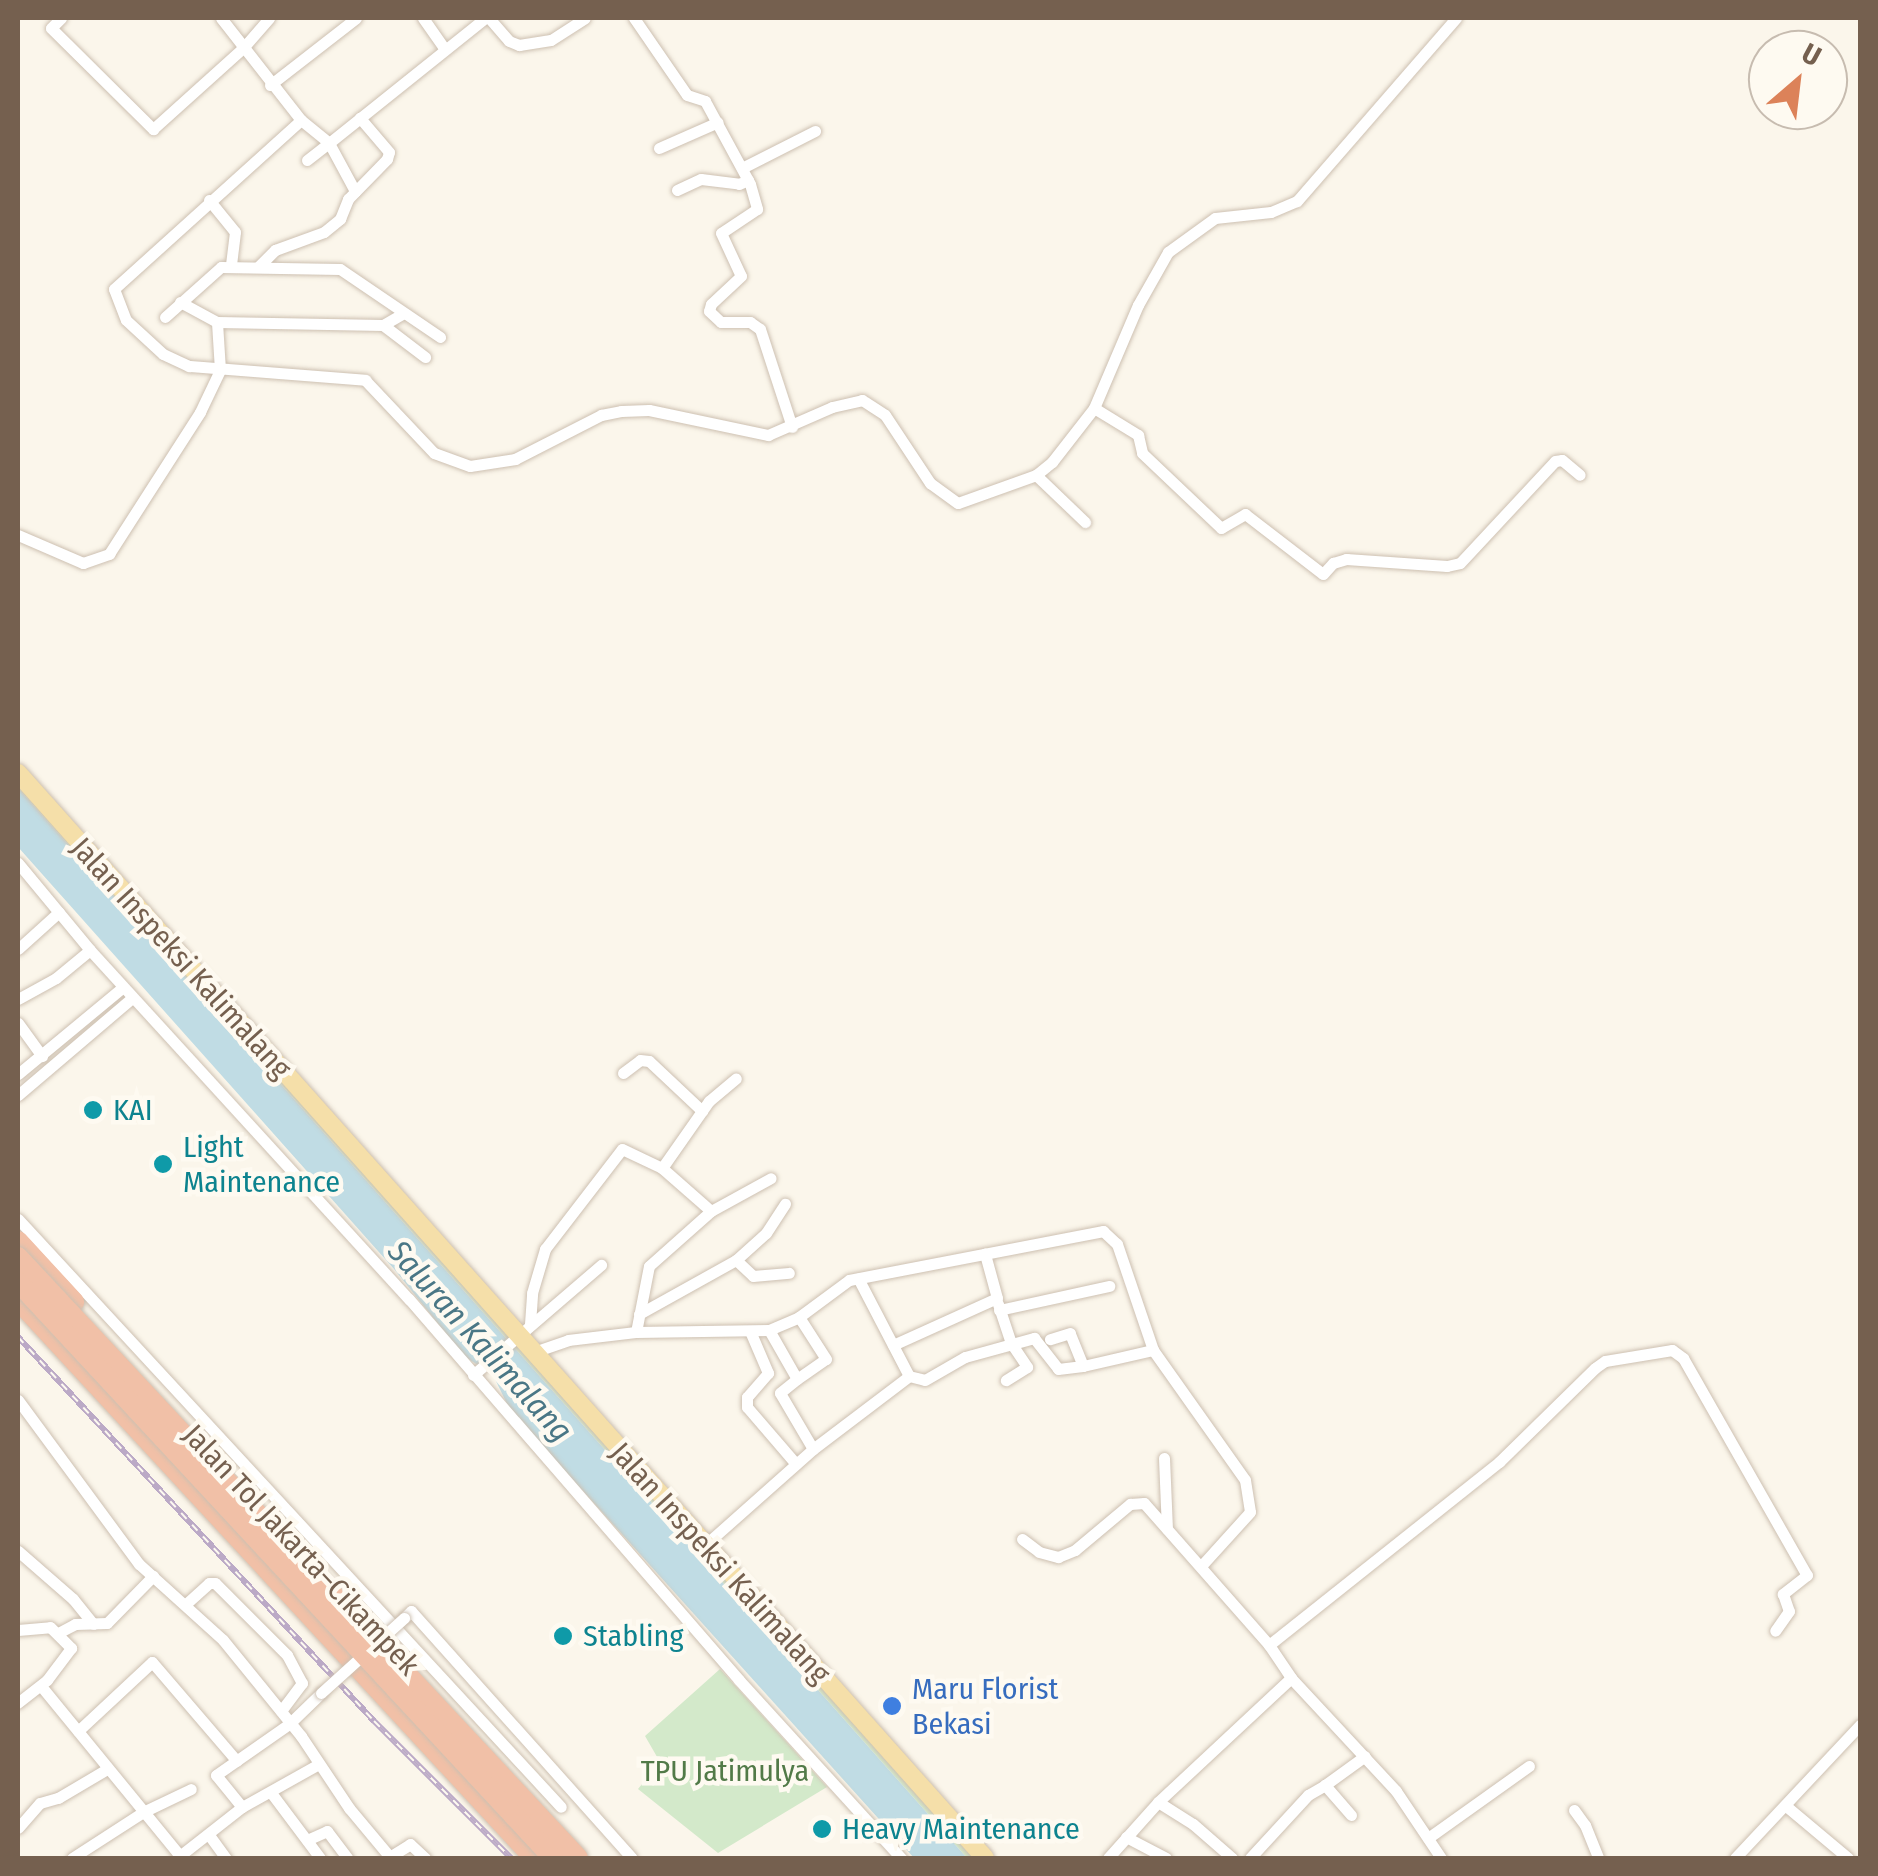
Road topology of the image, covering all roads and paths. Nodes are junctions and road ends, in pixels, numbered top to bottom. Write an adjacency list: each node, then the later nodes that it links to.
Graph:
1 (61, 18): 10 (street)
2 (221, 18): 10 (street)
3 (269, 18): 10 (street)
4 (356, 18): 12 (street)
5 (424, 18): 11 (street)
6 (485, 18): 7 (street); 11 (street)
7 (585, 18)
8 (635, 18): 15 (street)
9 (1456, 18): 34 (street)
10 (244, 48): 12 (street)
11 (445, 49): 13 (street)
12 (270, 85): 14 (street)
13 (360, 118): 17 (street); 22 (street)
14 (301, 120): 17 (street); 23 (street)
15 (718, 122): 18 (street); 20 (street)
16 (816, 131): 20 (street)
17 (329, 144): 19 (street); 22 (street)
18 (659, 148)
19 (307, 160)
20 (745, 174): 21 (street); 35 (street)
21 (677, 190)
22 (355, 191): 25 (street)
23 (208, 200): 24 (street); 33 (street)
24 (231, 266): 25 (street); 26 (street)
25 (259, 266): 27 (street)
26 (180, 302): 28 (street); 29 (street)
27 (404, 313): 30 (street); 31 (street)
28 (165, 317)
29 (217, 322): 30 (street); 33 (street)
30 (383, 325): 32 (street)
31 (440, 337)
32 (425, 358)
33 (220, 370): 35 (street); 39 (street)
34 (1094, 408): 36 (street); 37 (street)
35 (792, 427): 36 (street)
36 (1036, 475): 38 (street)
37 (1580, 475)
38 (1085, 522)
39 (18, 535)
40 (18, 773): 75 (main road, Jalan Inspeksi Kalimalang)
41 (18, 862): 42 (street)
42 (59, 912): 43 (street); 44 (street)
43 (18, 949)
44 (90, 950): 45 (street); 46 (street)
45 (127, 993): 48 (street); 52 (street); 82 (street)
46 (18, 999)
47 (18, 1023): 48 (street)
48 (42, 1056): 50 (street)
49 (623, 1073): 53 (street)
50 (18, 1074)
51 (736, 1078): 53 (street)
52 (18, 1094)
53 (702, 1111): 54 (street)
54 (662, 1168): 57 (street); 75 (street)
55 (771, 1178): 57 (street)
56 (785, 1204): 62 (street)
57 (712, 1211): 70 (street)
58 (18, 1220): 120 (street)
59 (18, 1241): 139 (highway, Jalan Tol Jakarta–Cikampek)
60 (984, 1254): 65 (street); 69 (street); 79 (street)
61 (18, 1257): 139 (highway, bridge)
62 (736, 1260): 64 (street); 70 (street)
63 (602, 1265): 75 (street)
64 (789, 1273)
65 (858, 1278): 71 (street); 77 (street)
66 (18, 1282): 138 (highway, bridge)
67 (1109, 1286): 69 (street)
68 (18, 1300): 137 (highway, Jalan Tol Jakarta–Cikampek)
69 (998, 1304): 77 (street); 78 (street)
70 (639, 1314): 74 (street)
71 (799, 1316): 72 (street); 84 (street)
72 (770, 1330): 73 (street); 84 (street)
73 (750, 1331): 74 (street); 89 (street)
74 (636, 1332): 80 (street)
75 (519, 1333): 80 (main road, Jalan Inspeksi Kalimalang); 82 (street)
76 (1050, 1339): 81 (street)
77 (893, 1344): 83 (street)
78 (1011, 1344): 81 (street); 83 (street); 85 (street)
79 (1153, 1350): 81 (street); 94 (street)
80 (534, 1352): 92 (main road, Jalan Inspeksi Kalimalang)
81 (1083, 1366)
82 (476, 1372): 141 (street)
83 (909, 1376): 87 (street)
84 (797, 1379): 87 (street)
85 (1006, 1380)
86 (18, 1400): 95 (street)
87 (813, 1449): 89 (street)
88 (1164, 1458): 90 (street)
89 (796, 1464): 92 (street)
90 (1167, 1529): 91 (street); 94 (street)
91 (1022, 1538)
92 (704, 1545): 142 (main road, Jalan Inspeksi Kalimalang)
93 (18, 1550): 97 (street)
94 (1201, 1566): 101 (street)
95 (153, 1576): 96 (street); 97 (street)
96 (187, 1603): 105 (street); 105 (street)
97 (93, 1624): 100 (street)
98 (18, 1630): 100 (street)
99 (1776, 1631): 101 (street)
100 (60, 1632): 103 (street)
101 (1270, 1645): 102 (street)
102 (1291, 1678): 109 (street); 117 (street)
103 (41, 1686): 104 (street); 108 (street)
104 (18, 1703)
105 (281, 1711): 106 (street)
106 (289, 1724): 110 (street); 111 (street); 140 (street, bridge)
107 (1860, 1725): 118 (street)
108 (78, 1731): 110 (street); 113 (street)
109 (1365, 1756): 114 (street); 127 (street)
110 (237, 1761): 119 (street)
111 (319, 1764): 116 (street); 135 (street)
112 (1528, 1766): 127 (street)
113 (107, 1769): 122 (street); 124 (street)
114 (1325, 1785): 123 (street); 146 (street)
115 (190, 1788): 122 (street)
116 (272, 1794): 119 (street); 128 (street)
117 (1158, 1802): 126 (street); 145 (street)
118 (1786, 1806): 148 (street); 149 (street)
119 (242, 1807): 125 (street)
120 (561, 1807)
121 (1574, 1810): 130 (street)
122 (143, 1812): 129 (street); 131 (street)
123 (1352, 1815)
124 (18, 1828)
125 (209, 1835): 129 (street); 132 (street)
126 (1126, 1837): 143 (street); 144 (street)
127 (1428, 1838): 147 (street)
128 (307, 1840): 133 (street); 134 (street)
129 (178, 1857)
130 (1593, 1857)
131 (72, 1858)
132 (226, 1858)
133 (320, 1858)
134 (347, 1858)
135 (389, 1858): 136 (street)
136 (426, 1858)
137 (534, 1858)
138 (553, 1858)
139 (582, 1858)
140 (632, 1858)
141 (901, 1858)
142 (985, 1858)
143 (1108, 1858)
144 (1166, 1858)
145 (1232, 1858)
146 (1250, 1858)
147 (1440, 1858)
148 (1735, 1858)
149 (1848, 1858)

